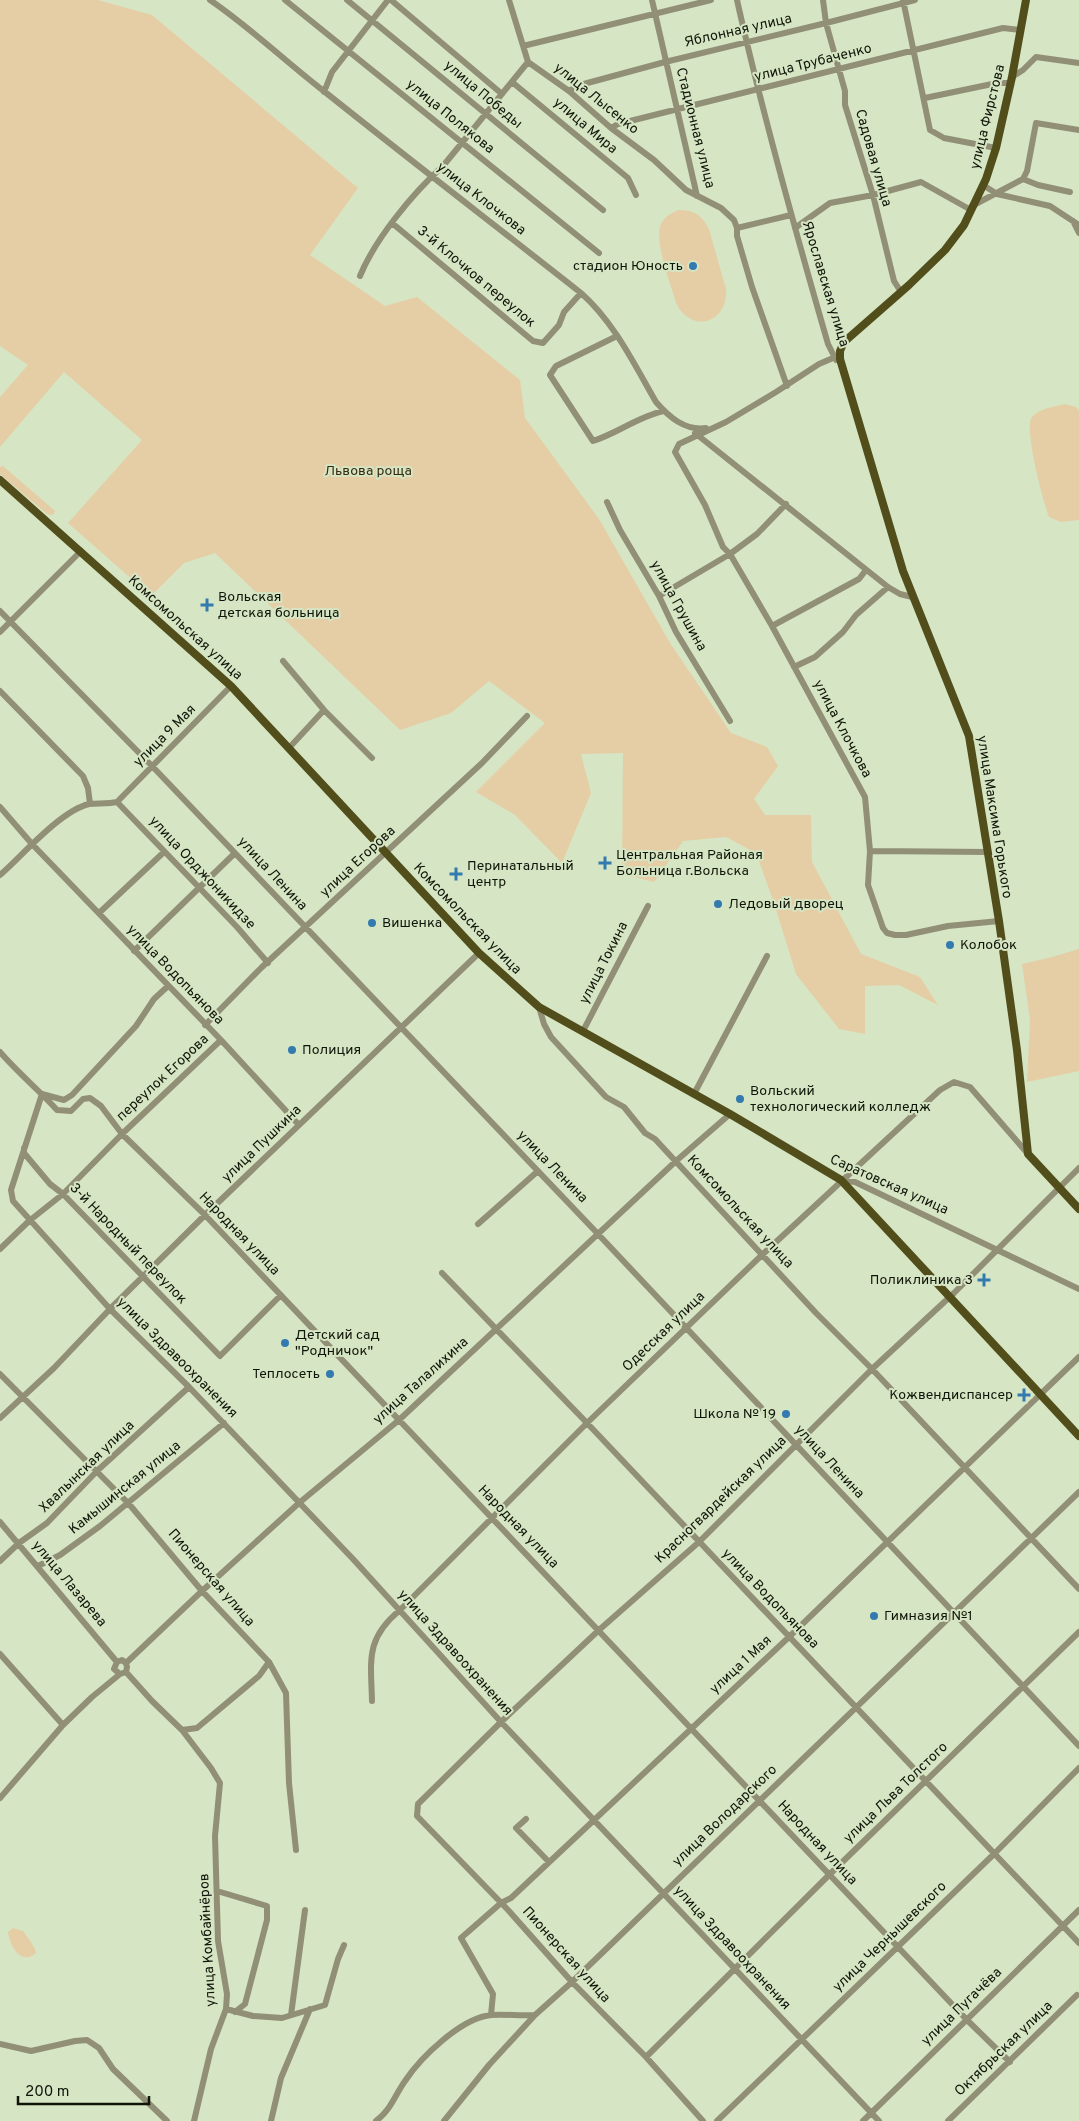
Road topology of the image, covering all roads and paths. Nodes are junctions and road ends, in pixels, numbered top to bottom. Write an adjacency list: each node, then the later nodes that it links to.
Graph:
1 (210, 0): 29 (street, улица Клочкова)
2 (285, 0): 19 (street, улица Полякова)
3 (347, 0): 14 (street, улица Победы)
4 (389, 0): 14 (street); 30 (street)
5 (652, 0): 13 (street, Стадионная улица)
6 (711, 0): 13 (street)
7 (737, 0): 17 (street, Ярославская улица)
8 (823, 0): 15 (street, Садовая улица)
9 (915, 0): 11 (street, Яблонная улица)
10 (1026, 0): 16 (main road, улица Фирстова)
11 (903, 1): 15 (street, Яблонная улица); 20 (street)
12 (512, 2): 18 (street)
13 (655, 13): 18 (street); 22 (street, Стадионная улица)
14 (372, 20): 19 (street); 33 (street, улица Победы)
15 (826, 24): 17 (street, Яблонная улица); 24 (street, Садовая улица)
16 (1021, 30): 20 (street, улица Трубаченко); 25 (main road, улица Фирстова)
17 (746, 42): 22 (street, Яблонная улица); 27 (street, Ярославская улица)
18 (524, 46): 21 (street)
19 (348, 51): 29 (street); 36 (street, улица Полякова)
20 (914, 52): 24 (street, улица Трубаченко); 31 (street)
21 (528, 62): 26 (street); 28 (street, улица Лысенко)
22 (665, 62): 28 (street, Яблонная улица); 32 (street, Стадионная улица)
23 (1079, 63): 25 (street)
24 (838, 68): 27 (street, улица Трубаченко); 44 (street, Садовая улица)
25 (1011, 80): 31 (street); 37 (main road, улица Фирстова)
26 (512, 82): 30 (street); 43 (street, улица Мира)
27 (758, 90): 32 (street, улица Трубаченко); 48 (street, Ярославская улица)
28 (569, 91): 34 (street, улица Лысенко)
29 (324, 92): 38 (street, улица Клочкова)
30 (502, 94): 33 (street)
31 (925, 98): 37 (street)
32 (676, 109): 34 (street, улица Трубаченко); 45 (street, Стадионная улица)
33 (486, 114): 36 (street); 47 (street, улица Победы)
34 (611, 128): 45 (street, улица Лысенко)
35 (1079, 130): 39 (street)
36 (461, 143): 38 (street); 55 (street, улица Полякова)
37 (996, 148): 40 (main road, улица Фирстова)
38 (431, 176): 50 (street); 58 (street, улица Клочкова)
39 (1023, 178): 41 (street); 42 (street)
40 (983, 185): 42 (street); 46 (main road, улица Фирстова)
41 (1070, 192)
42 (997, 194): 46 (street); 49 (street)
43 (636, 195)
44 (873, 195): 46 (street); 53 (street); 57 (street, Садовая улица)
45 (697, 196): 52 (street, Стадионная улица)
46 (972, 208): 57 (main road, улица Фирстова)
47 (603, 210)
48 (791, 215): 52 (street); 53 (street, Ярославская улица)
49 (1073, 220): 51 (street); 54 (street)
50 (392, 223): 56 (street); 58 (street, 3-й Клочков переулок)
51 (1079, 225)
52 (737, 228): 61 (street, Стадионная улица)
53 (795, 228): 60 (street, Ярославская улица)
54 (1079, 233)
55 (599, 253)
56 (360, 276)
57 (901, 292): 60 (main road, улица Фирстова)
58 (581, 293): 59 (street, улица Клочкова)
59 (617, 336): 62 (street, улица Клочкова); 62 (street)
60 (838, 359): 61 (street); 74 (main road, Ярославская улица)
61 (787, 386): 64 (street)
62 (664, 411): 63 (street, улица Клочкова)
63 (689, 427): 64 (street); 65 (street, улица Клочкова)
64 (713, 427): 65 (street)
65 (698, 435): 68 (street); 70 (street, улица Клочкова)
66 (0, 480): 69 (main road, Комсомольская улица)
67 (607, 502): 73 (street, улица Грушина)
68 (786, 504): 70 (street); 71 (street)
69 (81, 552): 76 (street); 81 (main road, Комсомольская улица)
70 (730, 554): 73 (street); 77 (street, улица Клочкова)
71 (866, 570): 72 (street); 77 (street)
72 (888, 587): 74 (street); 80 (street)
73 (659, 596): 85 (street, улица Грушина)
74 (912, 597): 95 (main road, улица Максима Горького)
75 (0, 611): 76 (street, улица Ленина)
76 (12, 621): 78 (street); 88 (street, улица Ленина)
77 (772, 626): 80 (street, улица Клочкова)
78 (0, 632)
79 (283, 661): 83 (street)
80 (794, 666): 93 (street, улица Клочкова)
81 (231, 686): 86 (main road, Комсомольская улица); 88 (street, улица 9 Мая)
82 (0, 691): 90 (street)
83 (324, 710): 86 (street); 87 (street)
84 (527, 716): 97 (street, улица Егорова)
85 (730, 721)
86 (289, 748): 97 (main road, Комсомольская улица)
87 (372, 758)
88 (152, 766): 89 (street, улица 9 Мая); 96 (street, улица Ленина)
89 (117, 802): 90 (street); 94 (street, улица Орджоникидзе)
90 (90, 804): 92 (street)
91 (0, 807): 92 (street, улица Водопьянова)
92 (32, 844): 98 (street); 101 (street, улица Водопьянова)
93 (870, 851): 95 (street); 102 (street, улица Клочкова)
94 (164, 852): 99 (street, улица Орджоникидзе); 101 (street)
95 (988, 852): 102 (main road, улица Максима Горького)
96 (235, 853): 99 (street); 103 (street, улица Ленина)
97 (386, 853): 103 (street, улица Егорова); 105 (main road, Комсомольская улица)
98 (0, 875)
99 (199, 887): 104 (street); 107 (street, улица Орджоникидзе)
100 (648, 906): 112 (street, улица Токина)
101 (99, 913): 104 (street, улица Водопьянова)
102 (999, 921): 121 (main road, улица Максима Горького)
103 (306, 928): 107 (street, улица Егорова); 111 (street, улица Ленина)
104 (134, 951): 108 (street, улица Водопьянова)
105 (480, 954): 109 (main road, Комсомольская улица); 111 (street, улица Пушкина)
106 (767, 956): 116 (street)
107 (268, 963): 110 (street, улица Егорова)
108 (168, 986): 110 (street, улица Водопьянова); 115 (street)
109 (539, 1007): 112 (main road, Саратовская улица); 122 (street, Комсомольская улица)
110 (205, 1025): 113 (street, улица Водопьянова)
111 (403, 1028): 118 (street, улица Пушкина); 124 (street, улица Ленина)
112 (583, 1031): 116 (main road, Саратовская улица)
113 (221, 1040): 118 (street, улица Водопьянова); 119 (street, переулок Егорова)
114 (0, 1052): 115 (street, Народная улица)
115 (42, 1094): 119 (street, Народная улица); 120 (street)
116 (694, 1094): 117 (main road, Саратовская улица)
117 (730, 1114): 122 (street, улица Талалихина); 125 (main road, Саратовская улица)
118 (299, 1125): 129 (street, улица Пушкина)
119 (122, 1134): 127 (street); 129 (street, Народная улица)
120 (24, 1147): 127 (street, 3-й Народный переулок); 130 (street, улица Здравоохранения)
121 (1028, 1154): 125 (street, Одесская улица); 126 (main road)
122 (676, 1162): 132 (street, улица Талалихина); 135 (street, Комсомольская улица)
123 (1079, 1168): 126 (street, Красногвардейская улица)
124 (538, 1171): 131 (street); 132 (street, улица Ленина)
125 (841, 1180): 134 (street, Саратовская улица); 135 (street, Одесская улица); 140 (main road)
126 (1059, 1187): 128 (main road); 134 (street, Красногвардейская улица)
127 (63, 1194): 130 (street); 137 (street, 3-й Народный переулок)
128 (1079, 1209)
129 (205, 1215): 137 (street, улица Пушкина); 139 (street, Народная улица)
130 (29, 1221): 133 (street); 141 (street, улица Здравоохранения)
131 (478, 1224)
132 (598, 1234): 142 (street, улица Ленина); 143 (street, улица Талалихина)
133 (0, 1249)
134 (998, 1249): 138 (street, Саратовская улица); 140 (street, Красногвардейская улица)
135 (762, 1254): 142 (street, Одесская улица); 145 (street, Комсомольская улица)
136 (442, 1273): 143 (street, улица Водопьянова)
137 (143, 1278): 139 (street, 3-й Народный переулок); 141 (street, улица Пушкина)
138 (1079, 1289)
139 (281, 1295): 151 (street, Народная улица)
140 (950, 1298): 145 (street, Красногвардейская улица); 148 (main road)
141 (110, 1309): 147 (street, улица Здравоохранения); 149 (street, улица Пушкина)
142 (686, 1329): 153 (street, Одесская улица); 155 (street, улица Ленина)
143 (496, 1330): 151 (street, улица Талалихина); 153 (street, улица Водопьянова)
144 (1079, 1357): 148 (street, улица 1 Мая)
145 (872, 1368): 155 (street, Красногвардейская улица); 156 (street, Комсомольская улица)
146 (0, 1374): 149 (street, Пионерская улица)
147 (189, 1387): 152 (street, улица Здравоохранения); 157 (street, Хвалынская улица)
148 (1041, 1395): 154 (main road); 156 (street, улица 1 Мая)
149 (21, 1397): 150 (street, улица Пушкина); 157 (street, Пионерская улица)
150 (0, 1418)
151 (399, 1420): 159 (street, улица Талалихина); 161 (street, Народная улица)
152 (224, 1423): 159 (street, улица Здравоохранения); 160 (street, Камышинская улица)
153 (587, 1423): 161 (street, Одесская улица); 165 (street, улица Водопьянова)
154 (1079, 1436)
155 (796, 1445): 164 (street, улица Ленина); 165 (street, Красногвардейская улица)
156 (965, 1467): 163 (street, Комсомольская улица); 164 (street, улица 1 Мая)
157 (98, 1470): 160 (street, Пионерская улица); 166 (street, Хвалынская улица)
158 (1079, 1492): 163 (street, улица Володарского)
159 (299, 1503): 170 (street, улица Талалихина); 171 (street, улица Здравоохранения)
160 (129, 1504): 168 (street, Камышинская улица); 170 (street, Пионерская улица)
161 (492, 1518): 171 (street, Одесская улица); 173 (street, Народная улица)
162 (0, 1522): 166 (street, улица Лазарева)
163 (1033, 1538): 169 (street, Комсомольская улица); 172 (street, улица Володарского)
164 (887, 1541): 172 (street, улица Ленина); 175 (street, улица 1 Мая)
165 (699, 1542): 173 (street, Красногвардейская улица); 175 (street, улица Водопьянова)
166 (19, 1543): 167 (street, Хвалынская улица); 168 (street, улица Лазарева)
167 (0, 1561)
168 (38, 1566): 177 (street, улица Лазарева)
169 (1079, 1589)
170 (202, 1591): 178 (street, Пионерская улица); 179 (street, улица Талалихина)
171 (400, 1610): 184 (street, Одесская улица); 186 (street, улица Здравоохранения)
172 (954, 1612): 183 (street, улица Ленина); 185 (street, улица Володарского)
173 (599, 1630): 186 (street, Красногвардейская улица); 188 (street, Народная улица)
174 (1079, 1632): 183 (street, улица Льва Толстого)
175 (789, 1637): 185 (street, улица Водопьянова); 188 (street, улица 1 Мая)
176 (0, 1654): 187 (street)
177 (117, 1662): 179 (street); 180 (street)
178 (269, 1662): 181 (street, Пионерская улица); 182 (street)
179 (126, 1663): 180 (street)
180 (123, 1673): 187 (street); 189 (street)
181 (276, 1673): 182 (street); 198 (street, Пионерская улица)
182 (259, 1676): 189 (street)
183 (1023, 1687): 190 (street, улица Ленина); 192 (street, улица Льва Толстого)
184 (372, 1701)
185 (856, 1708): 192 (street, улица Водопьянова); 194 (street, улица Володарского)
186 (502, 1722): 195 (street, Красногвардейская улица); 197 (street, улица Здравоохранения)
187 (63, 1726): 193 (street)
188 (691, 1729): 194 (street, Народная улица); 197 (street, улица 1 Мая)
189 (182, 1730): 202 (street, улица Комбайнёров)
190 (1079, 1746)
191 (1079, 1768): 199 (street, улица Чернышевского)
192 (926, 1781): 199 (street, улица Водопьянова); 201 (street, улица Льва Толстого)
193 (0, 1798)
194 (760, 1800): 201 (street, Народная улица); 203 (street, улица Володарского)
195 (418, 1804): 204 (street, Пионерская улица)
196 (526, 1819): 200 (street)
197 (594, 1820): 200 (street, улица 1 Мая); 203 (street, улица Здравоохранения)
198 (296, 1850)
199 (994, 1854): 207 (street, улица Водопьянова); 210 (street, улица Чернышевского)
200 (549, 1862): 204 (street, улица 1 Мая)
201 (830, 1874): 210 (street, Народная улица); 211 (street, улица Льва Толстого)
202 (217, 1891): 214 (street, улица Комбайнёров); 216 (street)
203 (664, 1894): 211 (street, улица Здравоохранения); 212 (street, улица Володарского)
204 (501, 1903): 212 (street, Пионерская улица); 218 (street, улица 1 Мая)
205 (305, 1910): 217 (street)
206 (1079, 1910): 207 (street, улица Пугачёва)
207 (1063, 1927): 208 (street, улица Водопьянова); 220 (street, улица Пугачёва)
208 (1079, 1943)
209 (344, 1945): 215 (street)
210 (897, 1947): 220 (street, Народная улица); 221 (street, улица Чернышевского)
211 (735, 1967): 221 (street, улица Здравоохранения); 223 (street, улица Льва Толстого)
212 (572, 1982): 219 (street, улица Володарского); 223 (street, Пионерская улица)
213 (1077, 1995): 224 (street, Октябрьская улица)
214 (226, 2009): 216 (street); 227 (street, улица Комбайнёров)
215 (310, 2009): 217 (street); 228 (street)
216 (236, 2012): 217 (street)
217 (291, 2015)
218 (491, 2015): 219 (street); 229 (street)
219 (534, 2015): 230 (street, улица Володарского)
220 (967, 2020): 224 (street, Народная улица); 225 (street, улица Пугачёва)
221 (801, 2040): 225 (street, улица Здравоохранения); 232 (street, улица Чернышевского)
222 (0, 2044): 226 (street)
223 (646, 2057): 231 (street, Пионерская улица)
224 (1010, 2062): 235 (street, Октябрьская улица)
225 (872, 2113): 233 (street, улица Пугачёва); 234 (street, улица Здравоохранения)
226 (167, 2121)
227 (194, 2121)
228 (271, 2121)
229 (376, 2121)
230 (444, 2121)
231 (703, 2121)
232 (717, 2121)
233 (863, 2121)
234 (879, 2121)
235 (948, 2121)

